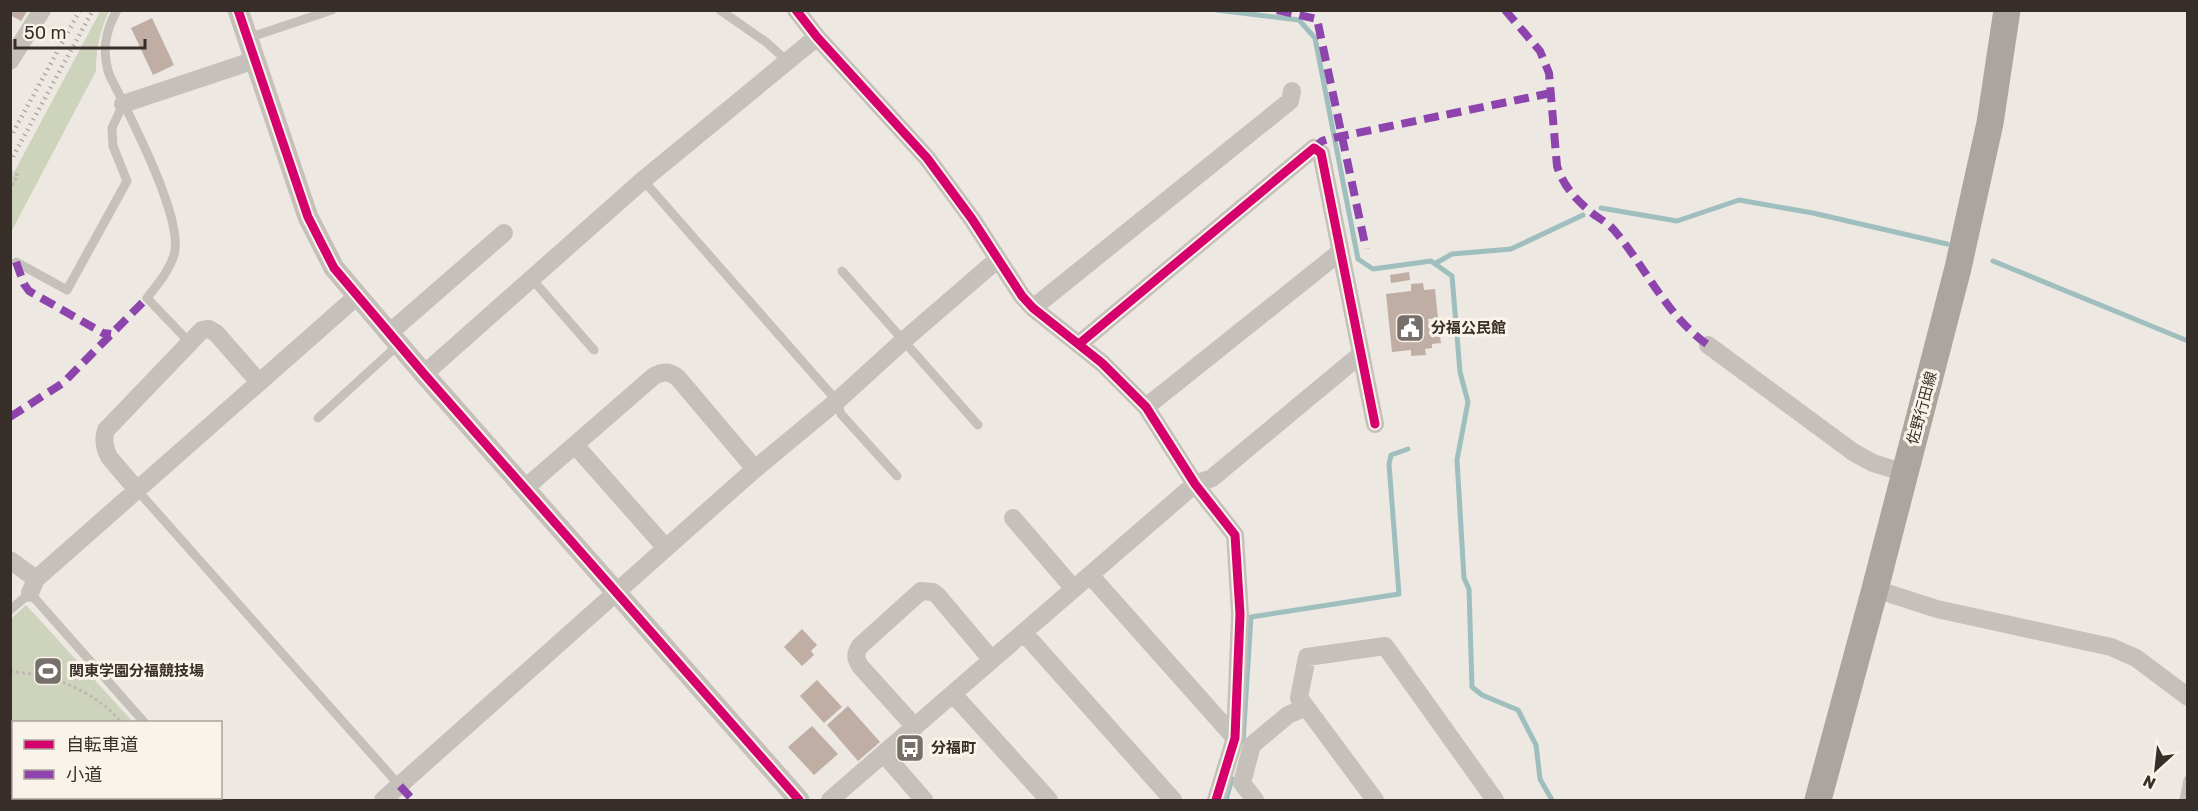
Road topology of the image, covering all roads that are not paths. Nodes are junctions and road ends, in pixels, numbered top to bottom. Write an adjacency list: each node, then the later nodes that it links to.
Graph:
1 (42, 10): 11 (street)
2 (117, 10): 14 (lane)
3 (238, 10): 9 (street)
4 (332, 10): 9 (lane)
5 (720, 10): 12 (lane)
6 (796, 10): 8 (street)
7 (2004, 11): 40 (main road, 佐野行田線)
8 (817, 36): 12 (street); 18 (street)
9 (248, 38): 10 (street)
10 (255, 60): 14 (street); 22 (street)
11 (10, 61)
12 (787, 61): 15 (street)
13 (1292, 91): 23 (street)
14 (123, 104): 19 (lane); 26 (lane)
15 (643, 180): 21 (street); 33 (lane)
16 (504, 233): 24 (street)
17 (1340, 252): 27 (street); 30 (street); 34 (street)
18 (998, 259): 23 (street); 25 (street)
19 (16, 262)
20 (842, 271): 25 (lane)
21 (531, 278): 29 (lane); 31 (street)
22 (356, 297): 24 (street); 32 (street)
23 (1033, 308): 27 (street)
24 (393, 340): 31 (street); 35 (lane)
25 (903, 341): 33 (street); 37 (lane)
26 (190, 343): 32 (street); 44 (street)
27 (1079, 344): 34 (street)
28 (1708, 345): 40 (street)
29 (594, 350)
30 (1360, 355): 36 (street); 42 (street)
31 (424, 374): 43 (street)
32 (259, 382): 44 (street)
33 (837, 401): 39 (street); 41 (lane)
34 (1146, 407): 42 (street)
35 (318, 418)
36 (1375, 424)
37 (978, 425)
38 (575, 445): 39 (street); 43 (street); 46 (street)
39 (754, 469): 46 (street)
40 (1905, 473): 51 (main road, 佐野行田線)
41 (897, 476)
42 (1195, 484): 48 (street); 61 (street)
43 (524, 489): 52 (street)
44 (137, 490): 49 (street); 64 (lane)
45 (1013, 518): 50 (street)
46 (666, 548): 52 (street)
47 (10, 560): 49 (street)
48 (1090, 575): 50 (street); 61 (street)
49 (33, 586): 53 (lane); 59 (lane)
50 (1074, 589): 54 (street)
51 (1875, 589): 57 (street); 75 (main road, 佐野行田線)
52 (615, 592): 64 (street); 66 (street)
53 (10, 610)
54 (1024, 633): 55 (street); 70 (street)
55 (992, 660): 56 (street); 60 (street)
56 (953, 694): 60 (street); 69 (street)
57 (2187, 697)
58 (1306, 707): 72 (street); 73 (street); 74 (street)
59 (142, 721)
60 (915, 727): 62 (street)
61 (1235, 738): 71 (street)
62 (884, 754): 67 (street); 68 (street)
63 (2187, 780): 76 (lane)
64 (400, 786): 65 (street)
65 (383, 801)
66 (799, 801)
67 (830, 801)
68 (924, 801)
69 (1049, 801)
70 (1173, 801)
71 (1215, 801)
72 (1255, 801)
73 (1375, 801)
74 (1495, 801)
75 (1818, 801)
76 (2184, 801)

